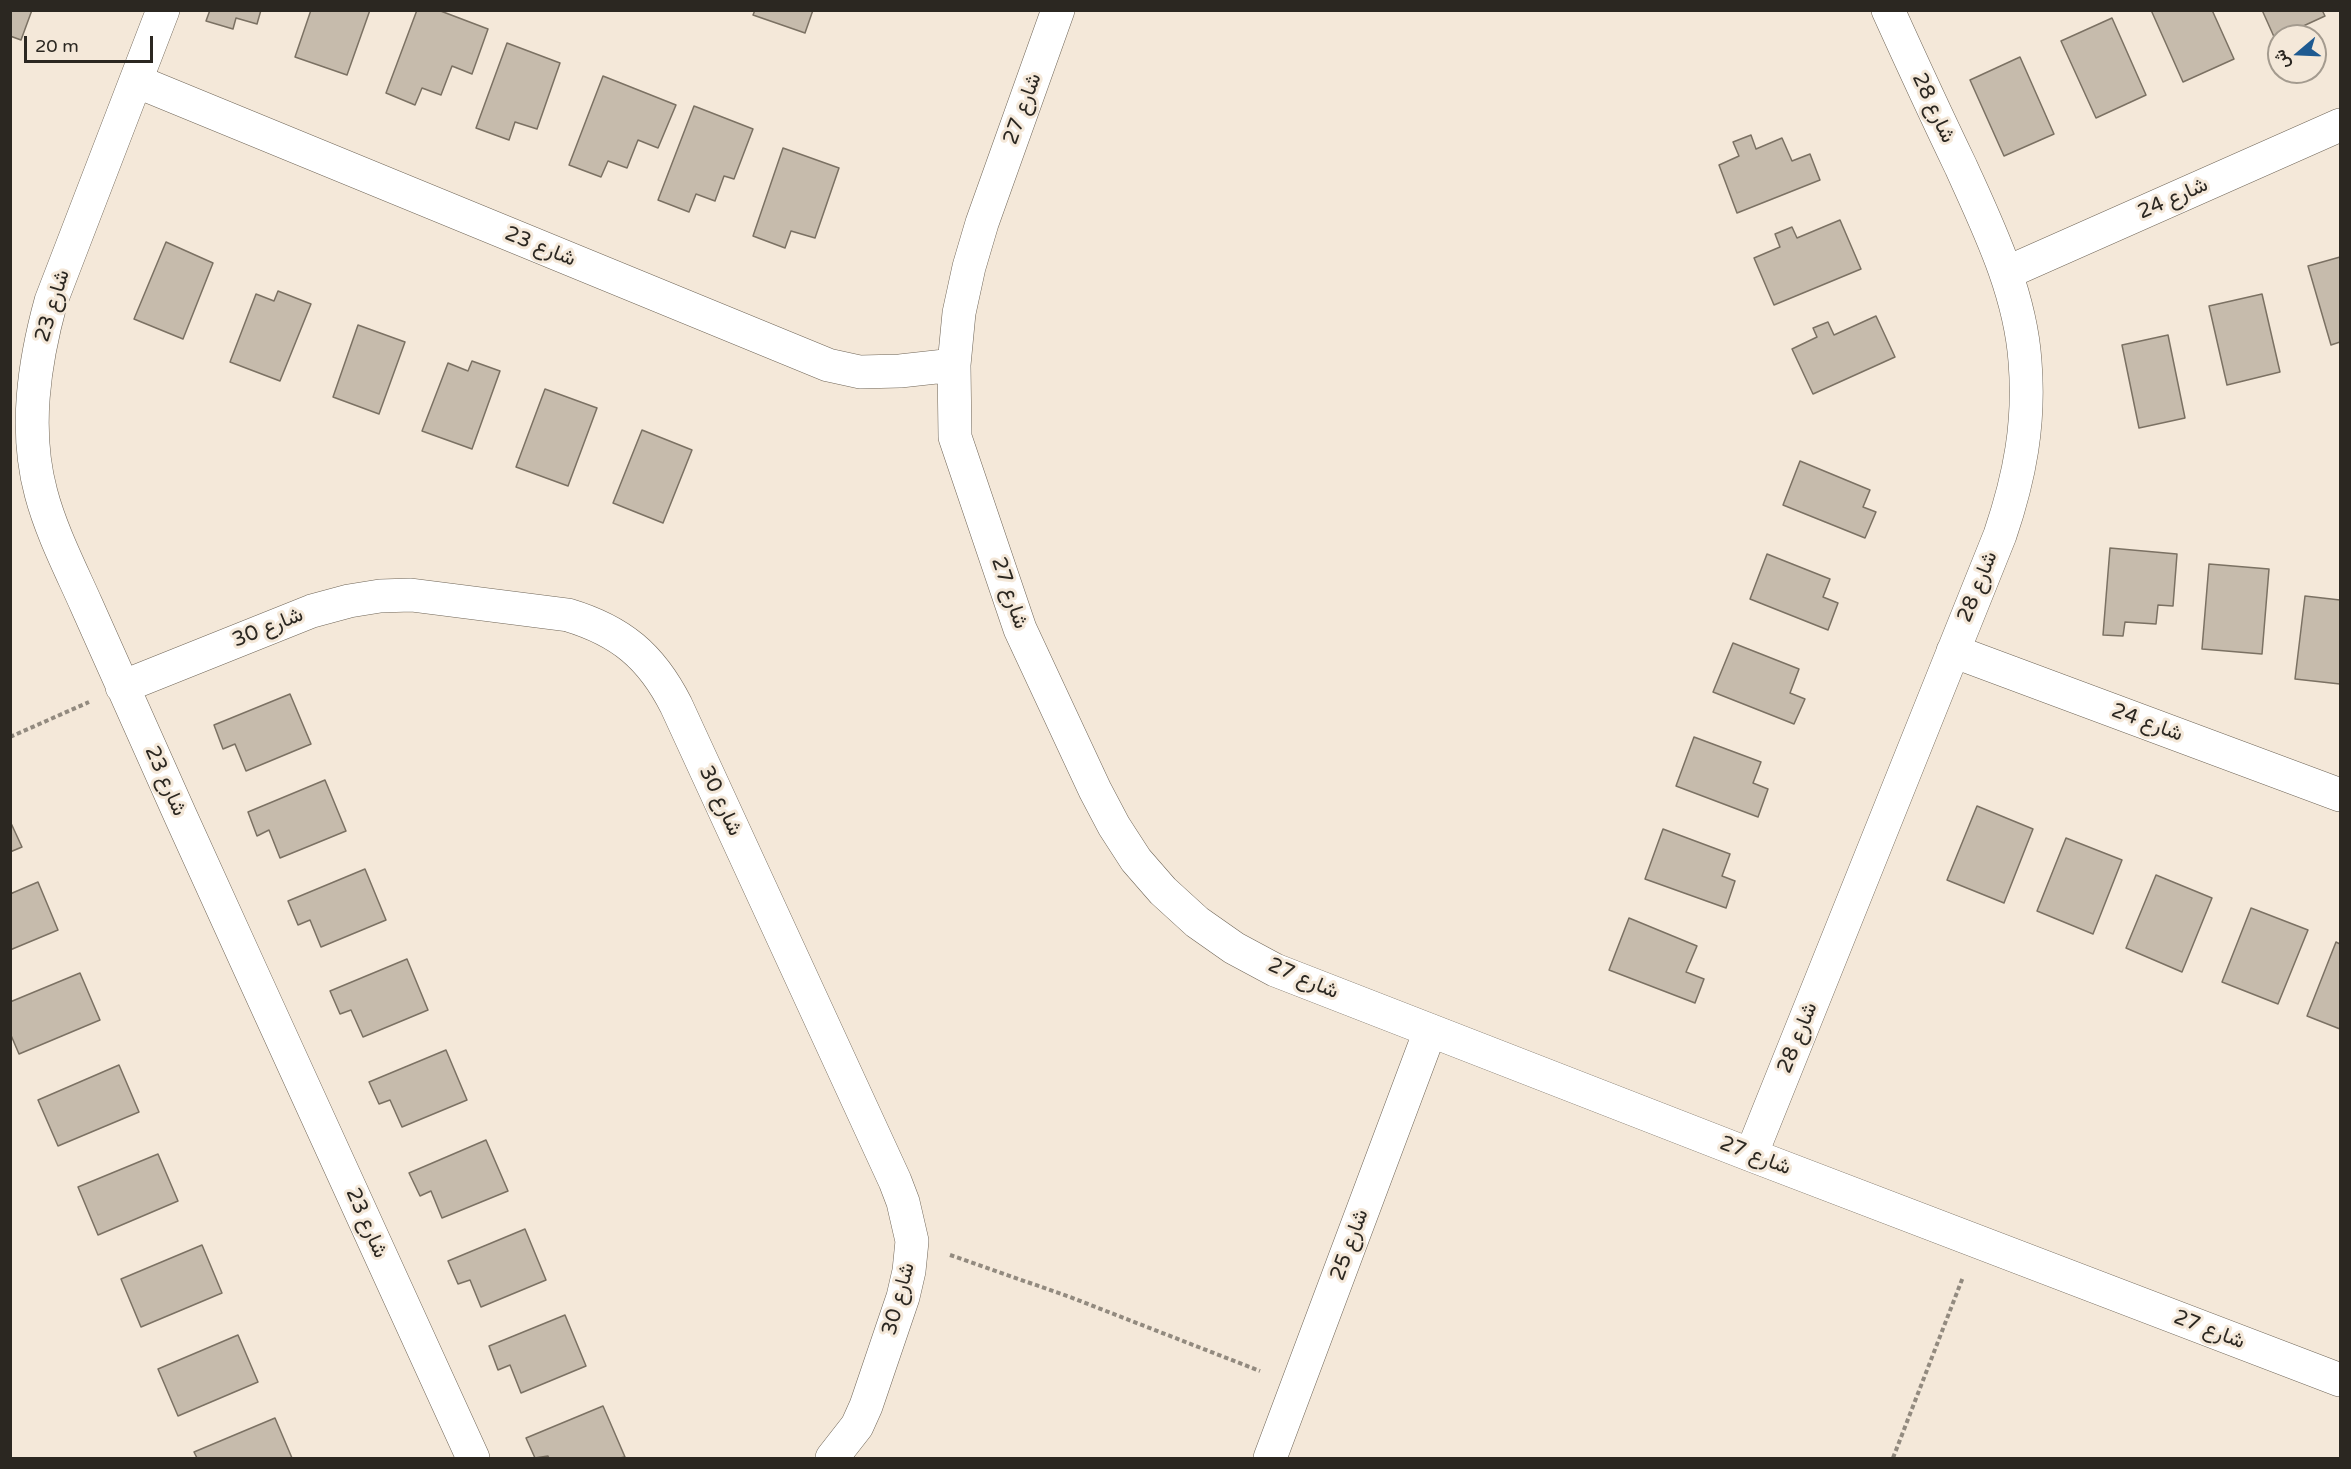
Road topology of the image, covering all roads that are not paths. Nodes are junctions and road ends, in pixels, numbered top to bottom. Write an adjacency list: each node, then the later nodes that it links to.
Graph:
1 (163, 10): 4 (street, شارع 23)
2 (1058, 10): 7 (street, شارع 27)
3 (1888, 10): 6 (street, شارع 28)
4 (136, 81): 7 (street, شارع 23); 9 (street, شارع 23)
5 (2340, 125): 6 (street, شارع 24)
6 (2007, 273): 8 (street, شارع 28)
7 (954, 364): 11 (street, شارع 27)
8 (1953, 651): 10 (street, شارع 24); 12 (street, شارع 28)
9 (122, 687): 14 (street, شارع 23); 15 (street, شارع 30)
10 (2340, 795)
11 (1430, 1031): 12 (street, شارع 27); 16 (street, شارع 25)
12 (1751, 1155): 13 (street, شارع 27)
13 (2340, 1380)
14 (473, 1458)
15 (832, 1458)
16 (1270, 1458)

